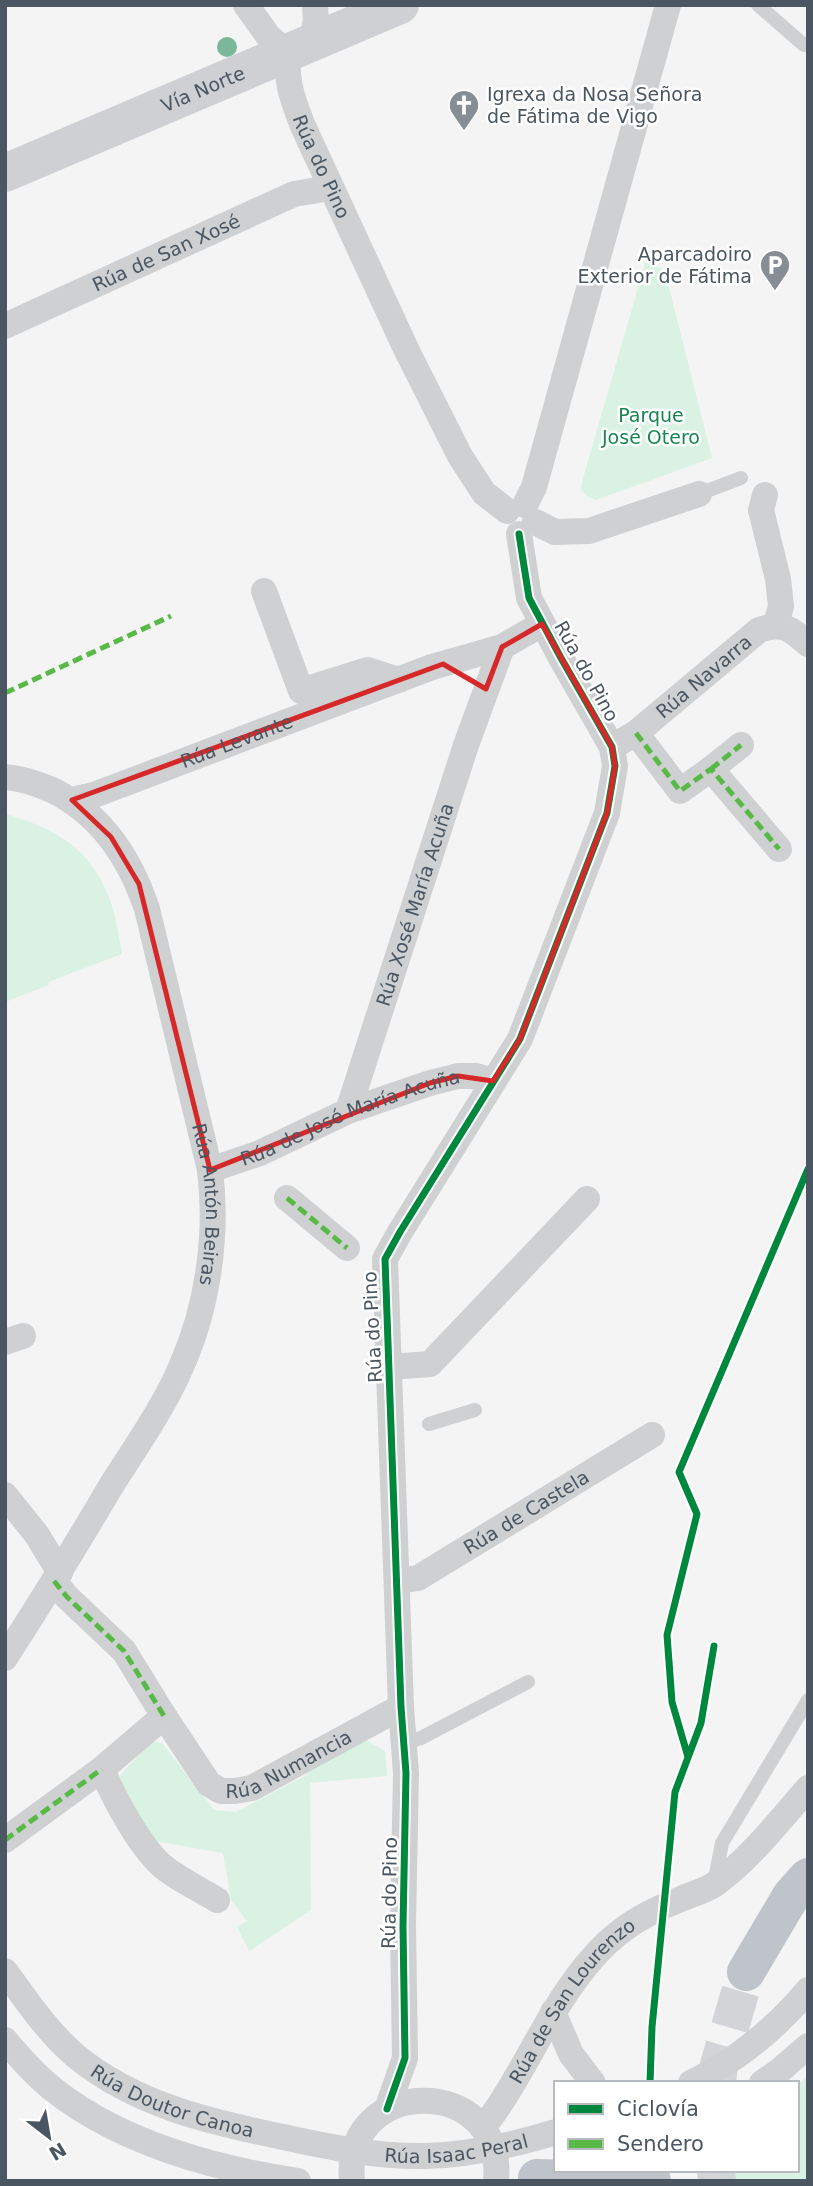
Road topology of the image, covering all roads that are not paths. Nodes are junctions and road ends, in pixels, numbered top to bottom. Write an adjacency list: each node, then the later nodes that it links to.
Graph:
1 (246, 5): 7 (street)
2 (314, 5): 7 (street, Rúa do Pino)
3 (400, 5): 7 (street, Vía Norte)
4 (667, 5): 14 (street)
5 (758, 5): 6 (lane)
6 (804, 44)
7 (299, 48): 8 (street, Vía Norte); 9 (street, Rúa do Pino)
8 (5, 173)
9 (330, 188): 10 (street, Rúa de San Xosé); 14 (street, Rúa do Pino)
10 (5, 326)
11 (741, 478): 12 (lane)
12 (699, 494): 14 (street, Rúa do Pino)
13 (765, 495): 17 (street)
14 (521, 518): 16 (street, Rúa do Pino)
15 (264, 591): 21 (street, Rúa Levante)
16 (542, 624): 19 (street, Rúa Levante); 25 (street, Rúa do Pino)
17 (776, 624): 18 (street); 23 (street, Rúa Navarra)
18 (808, 644)
19 (502, 646): 20 (street, Rúa Levante); 22 (street, Rúa Xosé María Acuña)
20 (443, 664): 21 (street, Rúa Levante); 22 (street)
21 (399, 680): 28 (street, Rúa Levante)
22 (482, 700): 31 (street, Rúa Xosé María Acuña)
23 (636, 733): 25 (street, Rúa Navarra); 26 (street, Rúa Navarra)
24 (741, 745): 26 (street, Rúa Navarra)
25 (612, 747): 30 (street, Rúa do Pino)
26 (710, 769): 29 (street)
27 (5, 777): 28 (street, Rúa Antón Beiras)
28 (72, 800): 32 (street, Rúa Antón Beiras)
29 (779, 849)
30 (494, 1082): 31 (street, Rúa de José María Acuña); 36 (street, Rúa do Pino)
31 (348, 1111): 32 (street, Rúa de José María Acuña)
32 (210, 1170): 41 (street, Rúa Antón Beiras)
33 (287, 1198): 35 (street)
34 (587, 1199): 36 (street, Rúa do Pino)
35 (347, 1248)
36 (390, 1367): 42 (street, Rúa do Pino)
37 (475, 1410): 38 (lane)
38 (429, 1424)
39 (652, 1435): 42 (street, Rúa de Castela)
40 (5, 1495): 41 (street, Rúa Numancia)
41 (57, 1577): 43 (street, Rúa Antón Beiras); 47 (street, Rúa Numancia)
42 (398, 1581): 46 (street, Rúa do Pino)
43 (5, 1658)
44 (528, 1682): 48 (lane)
45 (808, 1700): 53 (lane)
46 (401, 1707): 47 (street, Rúa Numancia); 48 (street, Rúa do Pino)
47 (164, 1716): 49 (street)
48 (404, 1743): 64 (street, Rúa do Pino)
49 (102, 1769): 51 (street); 54 (street)
50 (808, 1788): 53 (street, Rúa de San Lourenzo)
51 (5, 1840)
52 (808, 1877): 56 (highway)
53 (714, 1885): 58 (street, Rúa de San Lourenzo)
54 (217, 1900)
55 (5, 1971): 67 (street, Rúa Doutor Canoa)
56 (746, 1972)
57 (808, 1990): 62 (street)
58 (553, 2012): 61 (street); 66 (street, Rúa de San Lourenzo)
59 (5, 2040): 69 (street)
60 (808, 2046): 63 (street)
61 (592, 2081)
62 (694, 2081)
63 (764, 2081)
64 (387, 2109): 66 (street); 67 (street)
65 (554, 2132): 66 (street, Rúa Isaac Peral)
66 (488, 2138): 67 (street, Rúa Isaac Peral); 71 (street)
67 (355, 2151): 70 (street)
68 (542, 2176): 72 (highway)
69 (298, 2181)
70 (352, 2181)
71 (496, 2181)
72 (652, 2181)

